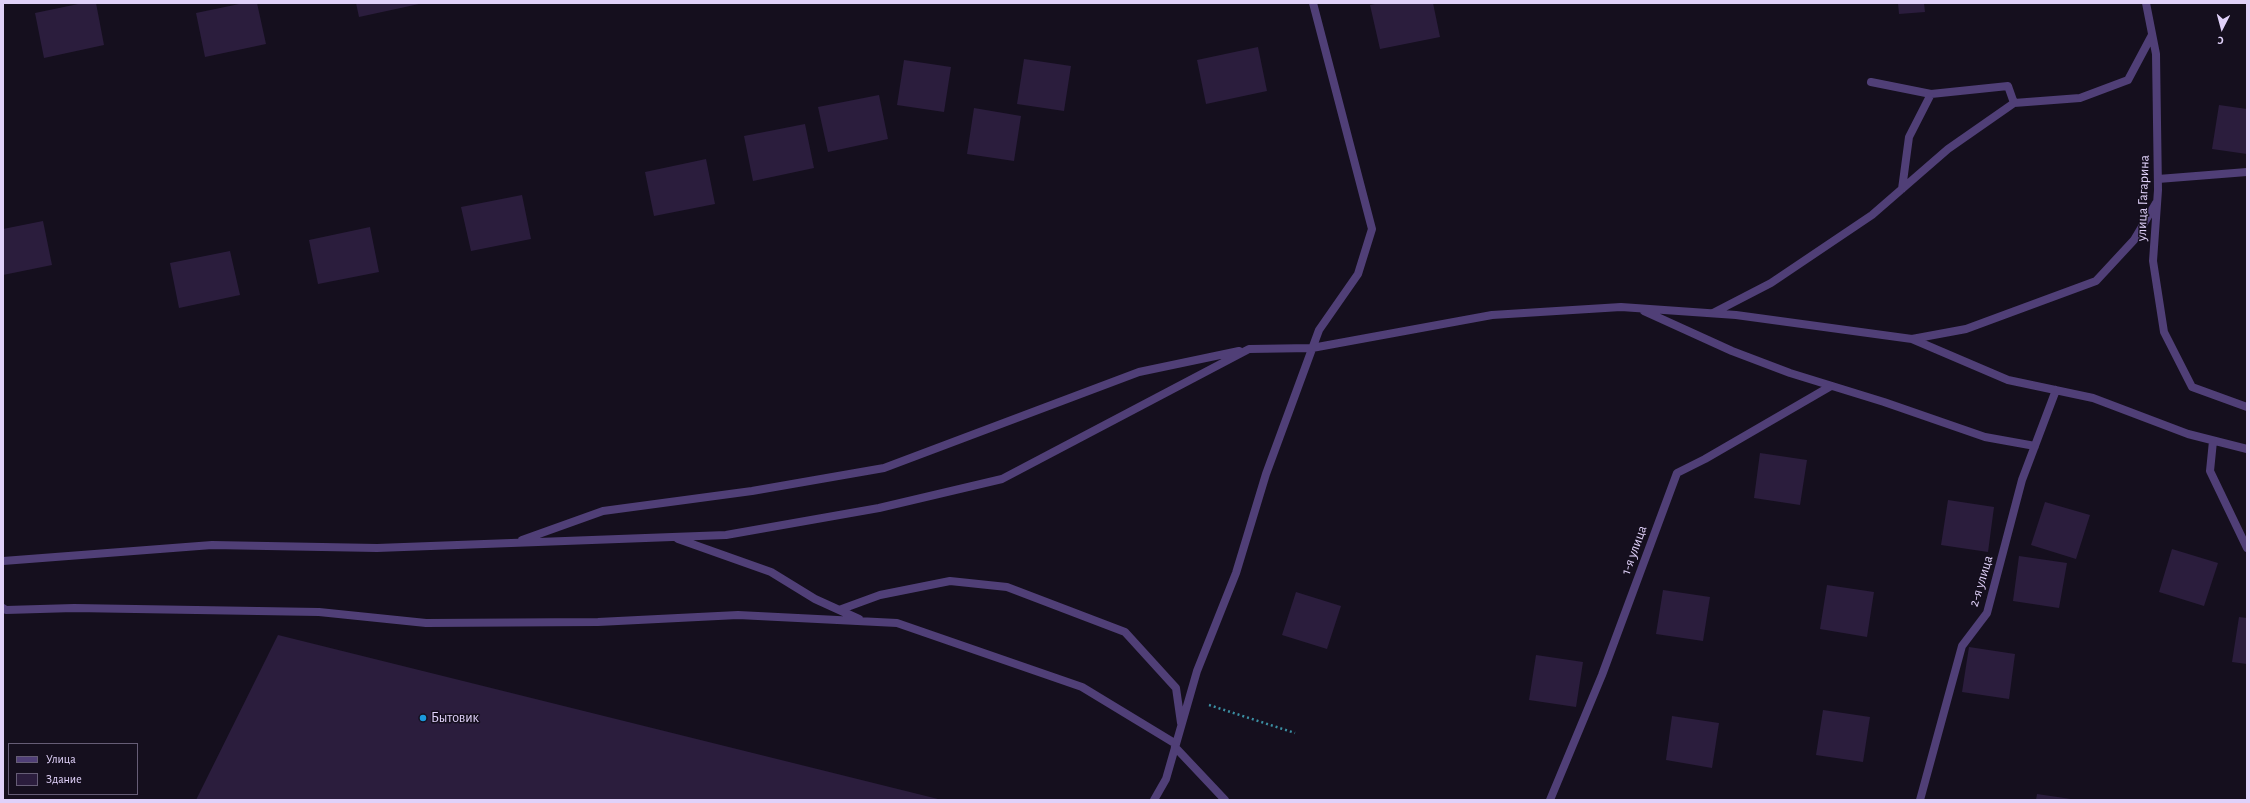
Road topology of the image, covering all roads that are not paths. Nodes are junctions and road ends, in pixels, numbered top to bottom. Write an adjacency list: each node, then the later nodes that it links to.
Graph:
1 (1313, 3): 14 (street)
2 (2146, 3): 3 (street, улица Гагарина)
3 (2152, 35): 6 (street); 8 (street, улица Гагарина)
4 (1871, 82): 5 (street)
5 (1931, 94): 6 (street); 9 (street)
6 (2014, 103): 9 (street)
7 (2247, 172): 8 (street)
8 (2158, 179): 10 (street, улица Гагарина)
9 (1902, 189): 12 (street)
10 (2157, 200): 13 (street); 18 (street, улица Гагарина)
11 (1640, 309): 12 (street); 14 (street); 16 (street)
12 (1712, 313): 13 (street)
13 (1912, 339): 17 (street)
14 (1312, 348): 15 (street); 29 (street)
15 (1249, 349): 22 (street); 23 (street)
16 (1831, 386): 20 (street); 33 (street, 1-я улица)
17 (2056, 390): 19 (street); 20 (street, 2-я улица)
18 (2247, 407)
19 (2213, 441): 21 (street); 24 (street)
20 (2035, 446): 34 (street, 2-я улица)
21 (2247, 449)
22 (674, 537): 23 (street); 27 (street)
23 (515, 543): 25 (street)
24 (2247, 548)
25 (3, 561)
26 (3, 608): 28 (street)
27 (839, 610): 28 (street); 29 (street)
28 (863, 622): 30 (street)
29 (1181, 726): 30 (street)
30 (1176, 745): 31 (street); 32 (street)
31 (1154, 800)
32 (1225, 800)
33 (1550, 800)
34 (1920, 800)

